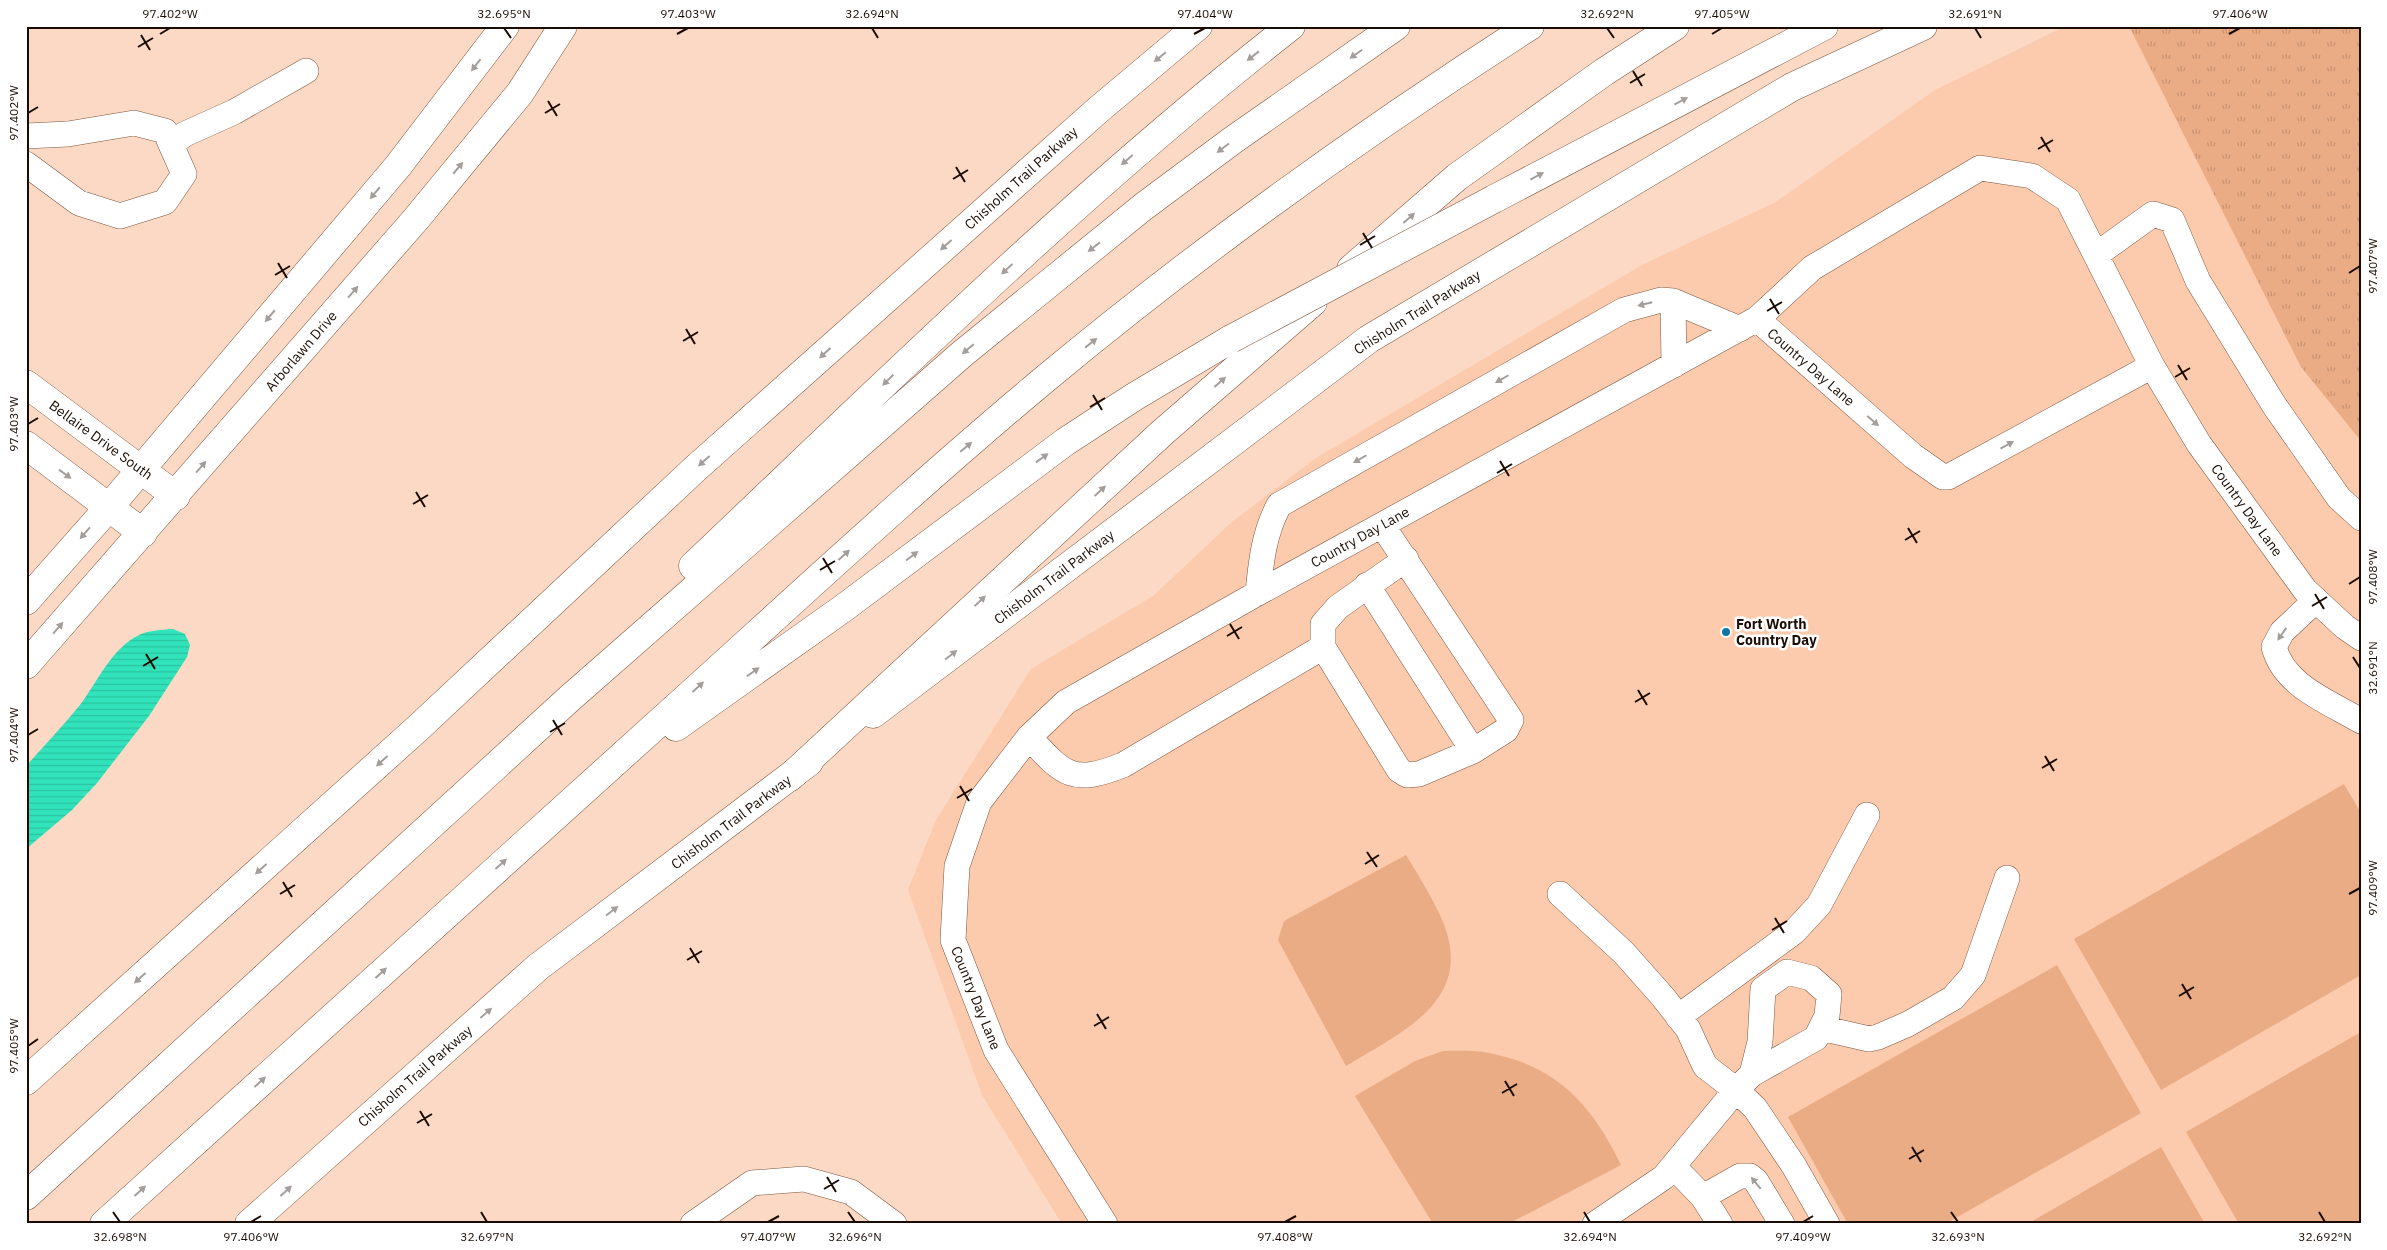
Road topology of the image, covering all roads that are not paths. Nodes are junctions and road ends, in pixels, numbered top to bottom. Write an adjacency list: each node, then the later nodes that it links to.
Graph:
1 (506, 26): 21 (main road, one-way to 21)
2 (563, 26): 22 (main road, Arborlawn Drive, one-way to 2)
3 (1198, 26): 48 (main road, Chisholm Trail Parkway, one-way to 48)
4 (1291, 26): 37 (main road, one-way to 37)
5 (1396, 26): 37 (main road, one-way to 37)
6 (1530, 26): 42 (main road, one-way to 6)
7 (1675, 26): 41 (main road, one-way to 7)
8 (1824, 26): 42 (main road, one-way to 8, bridge)
9 (1923, 26): 41 (main road, Chisholm Trail Parkway, one-way to 9)
10 (306, 71): 12 (street)
11 (26, 136): 12 (street)
12 (171, 144): 13 (street)
13 (26, 164)
14 (2096, 255): 16 (street, Country Day Lane); 18 (street, Country Day Lane); 24 (street)
15 (1673, 301): 16 (street); 17 (street); 27 (street, one-way to 27)
16 (1749, 324): 17 (street, Country Day Lane); 18 (street, Country Day Lane, one-way to 18)
17 (1674, 365): 25 (street, Country Day Lane)
18 (2152, 366): 32 (street, Country Day Lane)
19 (26, 384): 21 (main road, Bellaire Drive South)
20 (26, 445): 23 (main road, one-way to 23)
21 (141, 468): 22 (main road, Bellaire Drive South); 23 (main road)
22 (176, 496): 26 (main road, Arborlawn Drive)
23 (110, 506): 26 (main road); 33 (main road, one-way to 33)
24 (2361, 518)
25 (1382, 524): 28 (street, Country Day Lane); 29 (street)
26 (143, 533): 36 (main road, Arborlawn Drive, one-way to 26)
27 (1263, 548): 28 (street); 31 (street)
28 (1337, 549): 31 (street, Country Day Lane)
29 (1406, 559): 30 (street); 40 (street)
30 (1367, 585): 35 (street); 40 (street)
31 (1258, 592): 39 (street, Country Day Lane)
32 (2316, 600): 34 (street, Country Day Lane); 38 (street, one-way to 38)
33 (26, 601)
34 (2361, 638)
35 (1323, 647): 39 (street); 40 (street)
36 (26, 665)
37 (570, 698): 51 (main road)
38 (2361, 721)
39 (1028, 737): 57 (street, Country Day Lane)
40 (1473, 751)
41 (790, 776): 54 (main road, Chisholm Trail Parkway, one-way to 41)
42 (570, 802): 53 (main road, one-way to 42)
43 (1867, 815): 46 (street)
44 (2007, 878): 47 (street)
45 (1560, 894): 46 (street)
46 (1678, 1017): 49 (street)
47 (1821, 1028): 49 (street); 49 (street)
48 (26, 1081)
49 (1744, 1082): 50 (street); 61 (street)
50 (1673, 1166): 52 (street); 58 (street)
51 (26, 1196)
52 (1703, 1197): 59 (street); 60 (street, one-way to 52)
53 (104, 1224)
54 (250, 1224)
55 (693, 1224): 56 (street)
56 (894, 1224)
57 (1104, 1224)
58 (1596, 1224)
59 (1720, 1224)
60 (1782, 1224)
61 (1827, 1224)

